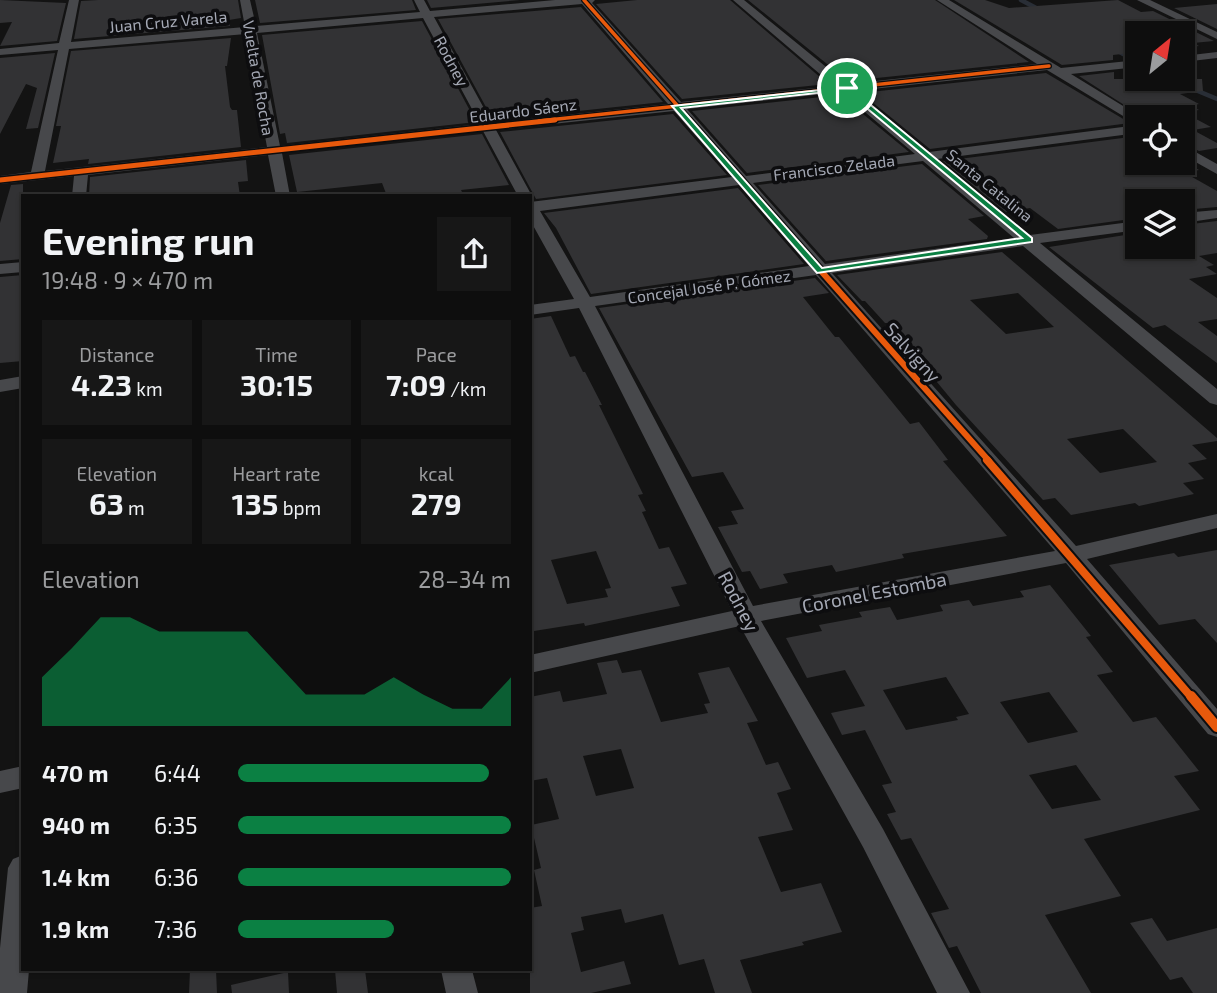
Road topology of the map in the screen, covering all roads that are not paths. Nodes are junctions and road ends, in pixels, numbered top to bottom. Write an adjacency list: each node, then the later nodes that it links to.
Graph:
1 (75, 0): 12 (street)
2 (245, 0): 10 (street, Vuelta de Rocha)
3 (419, 0): 9 (street, Rodney)
4 (584, 0): 5 (street, Juan Cruz Varela); 9 (street, Juan Cruz Varela); 19 (street, Salvigny)
5 (590, 0)
6 (738, 0): 18 (street, Santa Catalina)
7 (942, 0): 17 (street)
8 (1142, 0): 11 (street)
9 (427, 14): 10 (street, Juan Cruz Varela); 21 (street, Rodney)
10 (250, 30): 12 (street, Juan Cruz Varela); 23 (street, Vuelta de Rocha)
11 (1217, 36)
12 (65, 46): 13 (street, Juan Cruz Varela); 28 (street)
13 (0, 52)
14 (1217, 55): 15 (street)
15 (1195, 58)
16 (1125, 65): 17 (street, Eduardo Sáenz)
17 (1054, 69): 18 (street, Eduardo Sáenz); 20 (street)
18 (847, 88): 19 (street, Eduardo Sáenz); 24 (street, Santa Catalina)
19 (676, 106): 21 (street, Eduardo Sáenz); 29 (street, Salvigny)
20 (1125, 113)
21 (487, 128): 23 (street, Eduardo Sáenz); 33 (street, Rodney)
22 (1125, 131): 24 (street, Francisco Zelada)
23 (272, 151): 27 (street, Eduardo Sáenz); 32 (street, Vuelta de Rocha)
24 (925, 155): 29 (street, Francisco Zelada); 39 (street, Santa Catalina)
25 (1195, 156): 26 (street)
26 (1217, 170)
27 (81, 172): 28 (street, Eduardo Sáenz); 31 (street)
28 (37, 177): 30 (street, Eduardo Sáenz)
29 (740, 179): 34 (street, Francisco Zelada); 42 (street, Salvigny)
30 (0, 180)
31 (79, 194)
32 (283, 194)
33 (524, 194)
34 (532, 207)
35 (532, 209): 43 (street, Rodney)
36 (1217, 214): 37 (street)
37 (1195, 217)
38 (1125, 227): 39 (street, Concejal José P. Gómez)
39 (1029, 240): 42 (street, Concejal José P. Gómez); 47 (street, Santa Catalina)
40 (21, 267): 41 (street)
41 (0, 270)
42 (820, 271): 43 (street, Concejal José P. Gómez); 49 (street, Salvigny)
43 (585, 303): 44 (street, Concejal José P. Gómez); 50 (street, Rodney)
44 (532, 310)
45 (21, 382): 46 (street)
46 (0, 386)
47 (1217, 399)
48 (1217, 521): 49 (street, Coronel Estomba)
49 (1072, 555): 50 (street, Coronel Estomba); 52 (street, Salvigny)
50 (746, 616): 51 (street, Coronel Estomba); 59 (street, Rodney)
51 (532, 664)
52 (1217, 727)
53 (21, 777): 54 (street)
54 (0, 782)
55 (21, 889): 57 (street)
56 (457, 971): 58 (street)
57 (11, 993)
58 (462, 993)
59 (954, 993)

